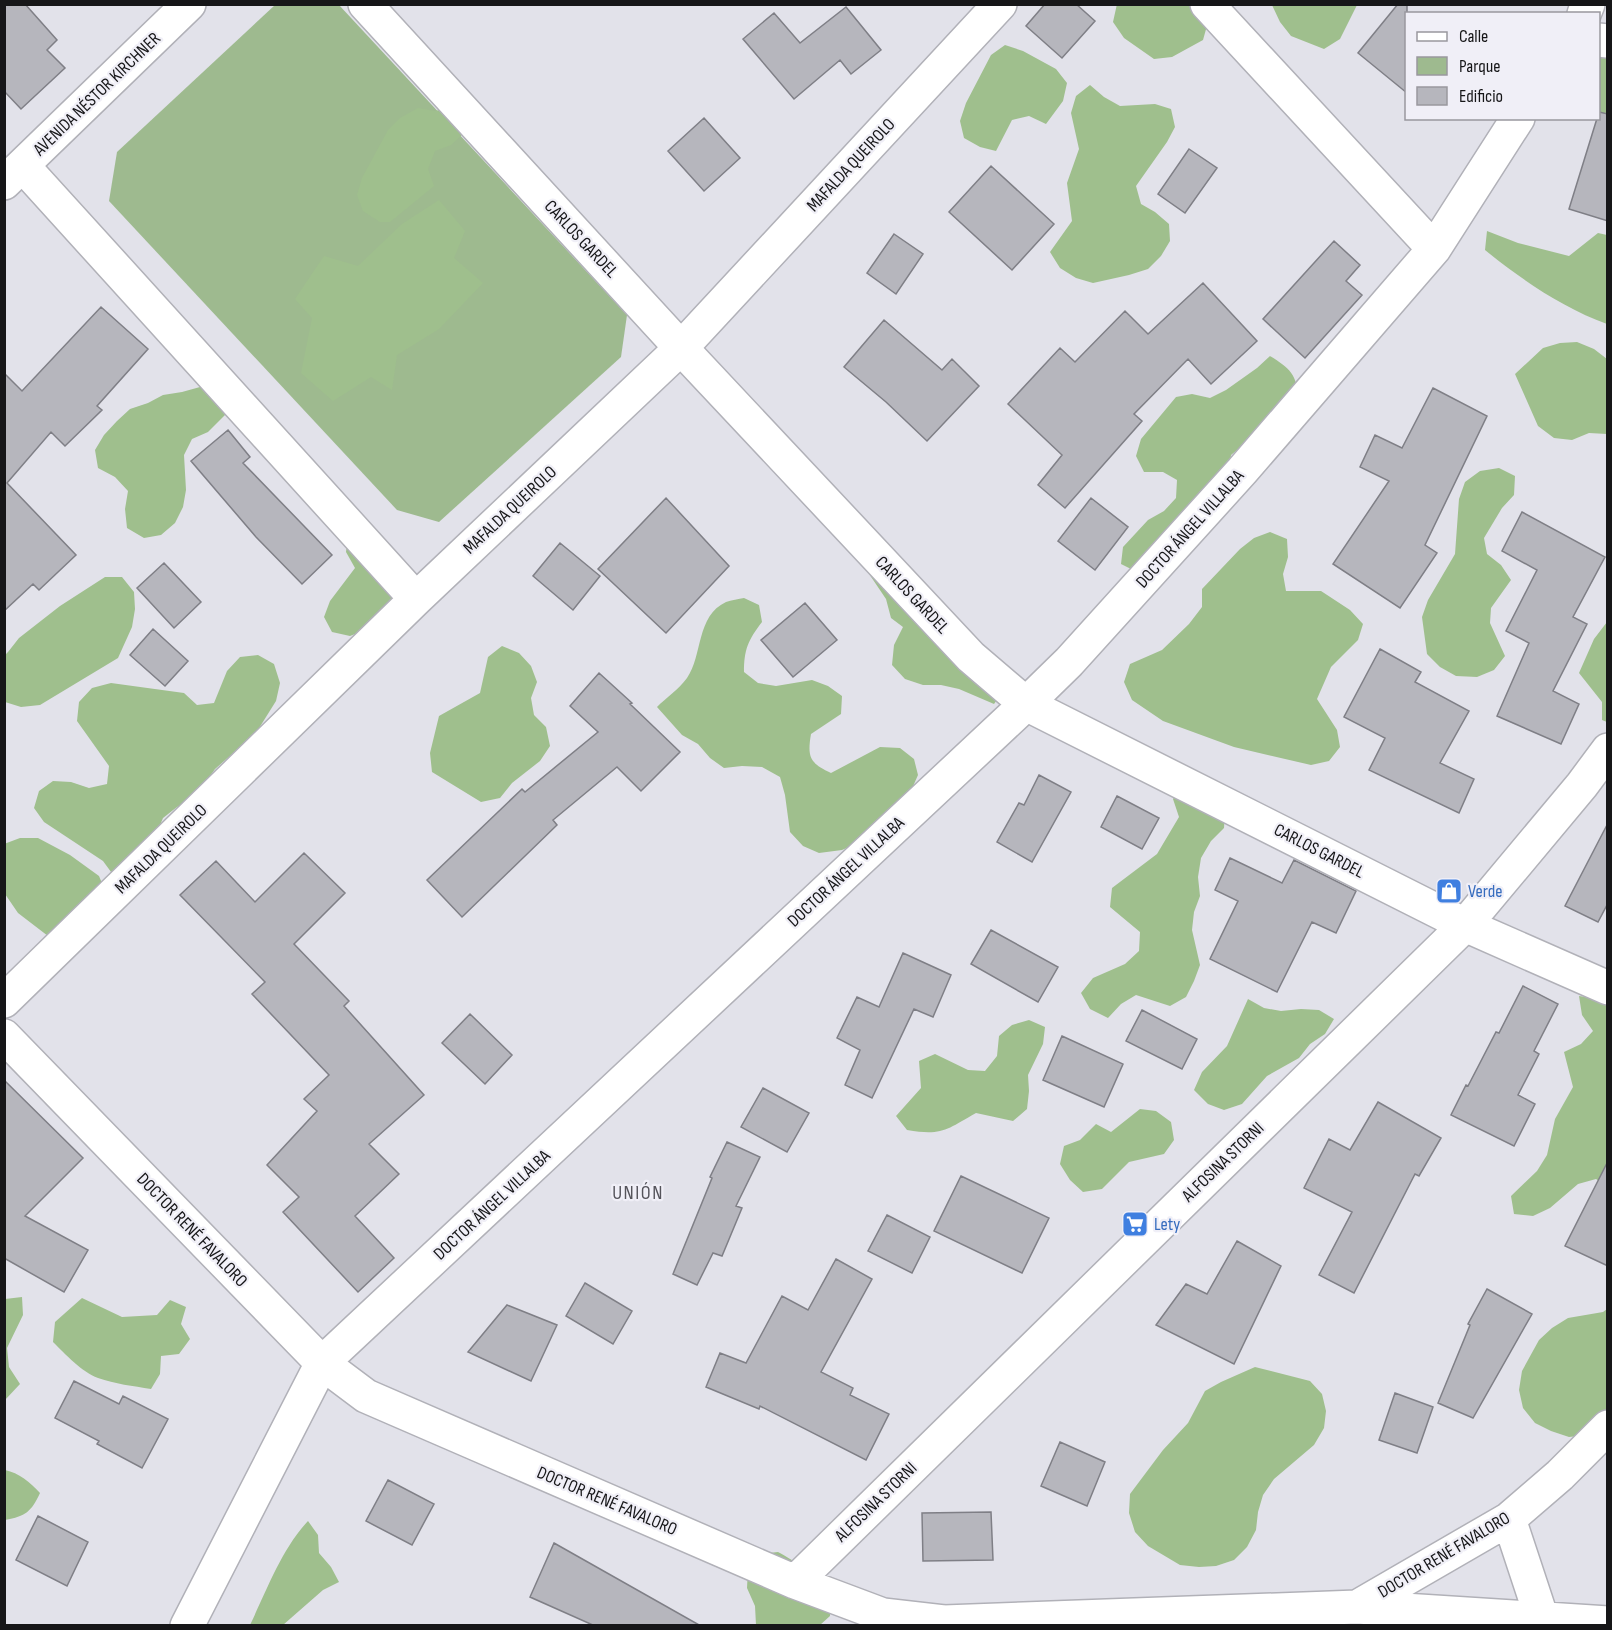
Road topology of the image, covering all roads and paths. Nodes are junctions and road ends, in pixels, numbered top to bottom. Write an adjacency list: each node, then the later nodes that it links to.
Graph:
1 (189, 4): 6 (street, AVENIDA NÉSTOR KIRCHNER)
2 (364, 4): 8 (street, CARLOS GARDEL)
3 (999, 4): 8 (street, MAFALDA QUEIROLO)
4 (1207, 4): 7 (street)
5 (1517, 120): 7 (street, DOCTOR ÁNGEL VILLALBA)
6 (14, 175): 9 (street)
7 (1434, 249): 10 (street, DOCTOR ÁNGEL VILLALBA)
8 (681, 348): 9 (street, MAFALDA QUEIROLO); 10 (street, CARLOS GARDEL)
9 (416, 599): 14 (street, MAFALDA QUEIROLO)
10 (1026, 704): 12 (street, CARLOS GARDEL); 16 (street, DOCTOR ÁNGEL VILLALBA)
11 (1608, 750): 12 (street, ALFOSINA STORNI)
12 (1465, 924): 13 (street, CARLOS GARDEL); 19 (street, ALFOSINA STORNI)
13 (1608, 988)
14 (4, 1001)
15 (4, 1036): 16 (street, DOCTOR RENÉ FAVALORO)
16 (322, 1363): 19 (street, DOCTOR RENÉ FAVALORO); 25 (street, DOCTOR ÁNGEL VILLALBA)
17 (1608, 1427): 18 (street, DOCTOR RENÉ FAVALORO)
18 (1509, 1519): 20 (street, DOCTOR RENÉ FAVALORO); 22 (street)
19 (795, 1582): 23 (street, DOCTOR RENÉ FAVALORO)
20 (1357, 1607): 21 (street, DOCTOR RENÉ FAVALORO); 22 (street, DOCTOR RENÉ FAVALORO)
21 (1316, 1617): 23 (street, DOCTOR RENÉ FAVALORO)
22 (1542, 1619): 24 (street, DOCTOR RENÉ FAVALORO)
23 (882, 1620)
24 (1608, 1623)
25 (187, 1626)

